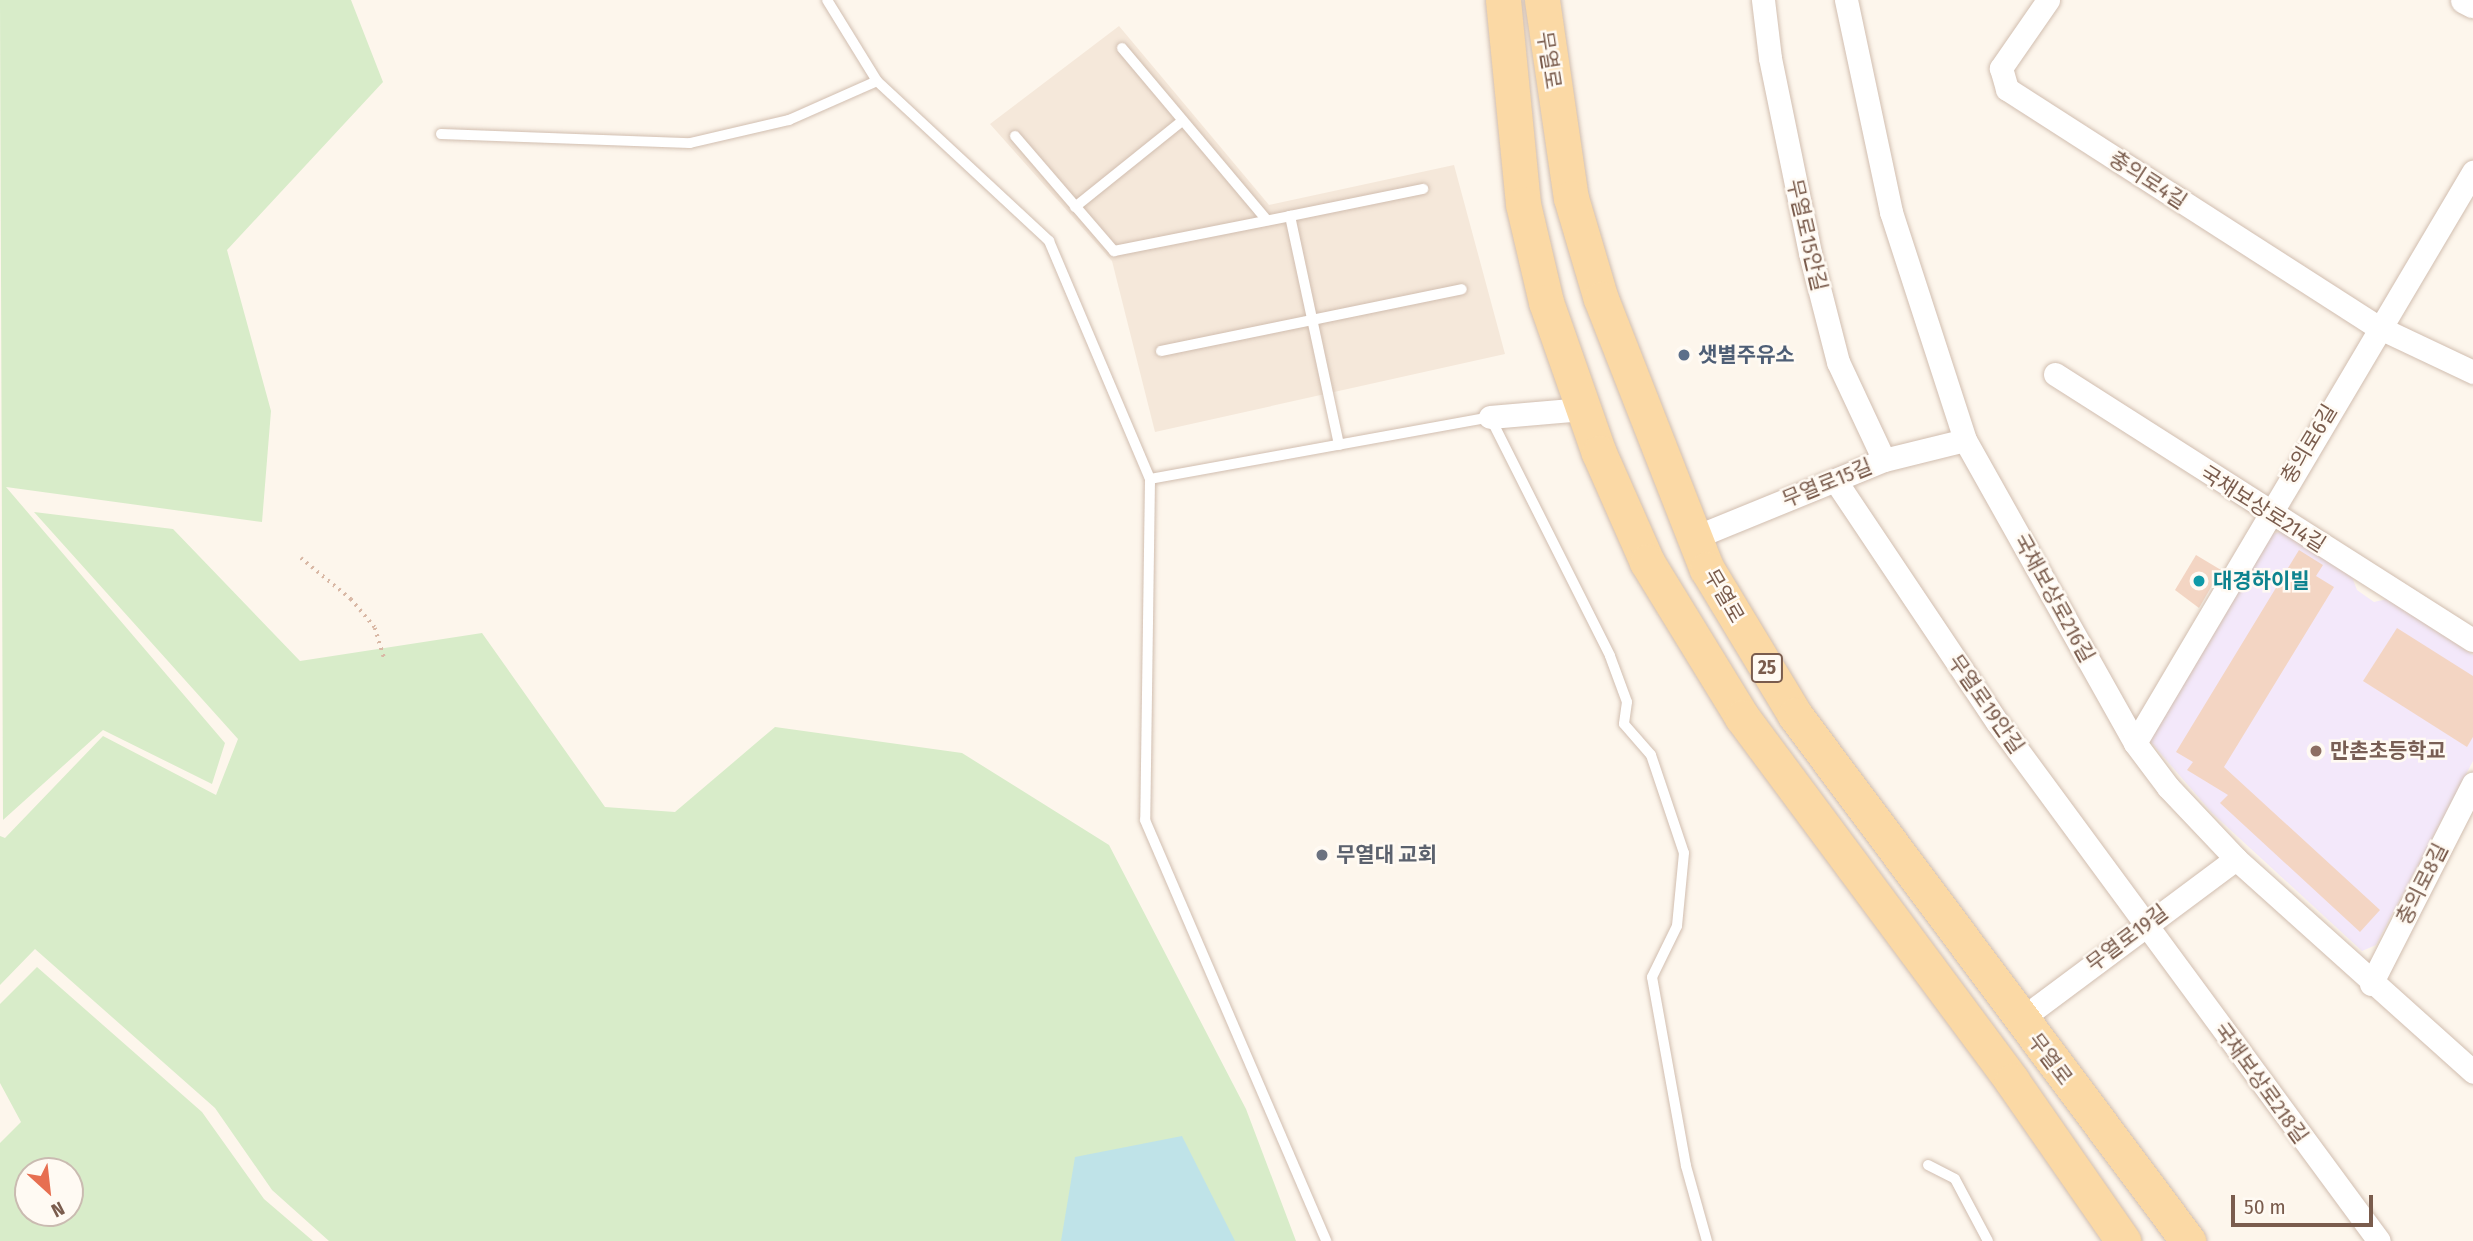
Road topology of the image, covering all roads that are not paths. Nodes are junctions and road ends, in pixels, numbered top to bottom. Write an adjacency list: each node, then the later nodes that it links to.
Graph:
1 (827, 0): 10 (lane)
2 (1503, 0): 26 (main road, 무열로)
3 (1542, 0): 25 (main road, 무열로 / 25)
4 (1762, 0): 30 (street, 무열로15안길)
5 (1846, 0): 28 (street, 국채보상로216길)
6 (2048, 0): 21 (street, 충의로4길)
7 (2465, 0): 8 (street)
8 (2473, 4)
9 (1122, 48): 11 (lane)
10 (877, 81): 12 (lane); 31 (lane)
11 (1182, 121): 16 (lane); 18 (lane)
12 (441, 134)
13 (1015, 136): 16 (lane)
14 (2473, 172): 21 (street, 충의로6길)
15 (1423, 189): 17 (lane)
16 (1075, 207): 18 (lane)
17 (1290, 216): 18 (lane); 20 (lane)
18 (1267, 220)
19 (1462, 289): 20 (lane)
20 (1312, 320): 22 (lane); 29 (lane)
21 (2378, 327): 23 (street); 33 (street, 충의로6길)
22 (1161, 351)
23 (2473, 372)
24 (2055, 374): 33 (street, 국채보상로214길)
25 (1640, 402): 26 (main road); 34 (main road, 무열로 / 25)
26 (1583, 410): 27 (street); 47 (main road, 무열로)
27 (1490, 417): 29 (lane); 45 (lane)
28 (1965, 440): 30 (street, 무열로15길); 36 (street, 국채보상로216길)
29 (1339, 445): 31 (lane)
30 (1884, 460): 32 (street, 무열로15길)
31 (1150, 479): 44 (lane)
32 (1835, 480): 34 (street, 무열로15길); 39 (street, 무열로19안길)
33 (2268, 513): 35 (street, 국채보상로214길); 36 (street, 충의로6길)
34 (1693, 538): 41 (main road, 무열로 / 25)
35 (2473, 640)
36 (2136, 743): 38 (street, 국채보상로216길)
37 (2473, 784): 40 (street, 충의로8길)
38 (2236, 859): 39 (street, 무열로19길); 40 (street, 국채보상로216길)
39 (2144, 924): 41 (street, 무열로19길); 49 (street, 국채보상로218길)
40 (2371, 984): 42 (street, 국채보상로216길)
41 (2021, 1020): 48 (main road, 무열로 / 25)
42 (2473, 1072)
43 (1928, 1165): 46 (lane)
44 (1326, 1241)
45 (1707, 1241)
46 (1988, 1241)
47 (2123, 1241)
48 (2188, 1241)
49 (2379, 1241)

